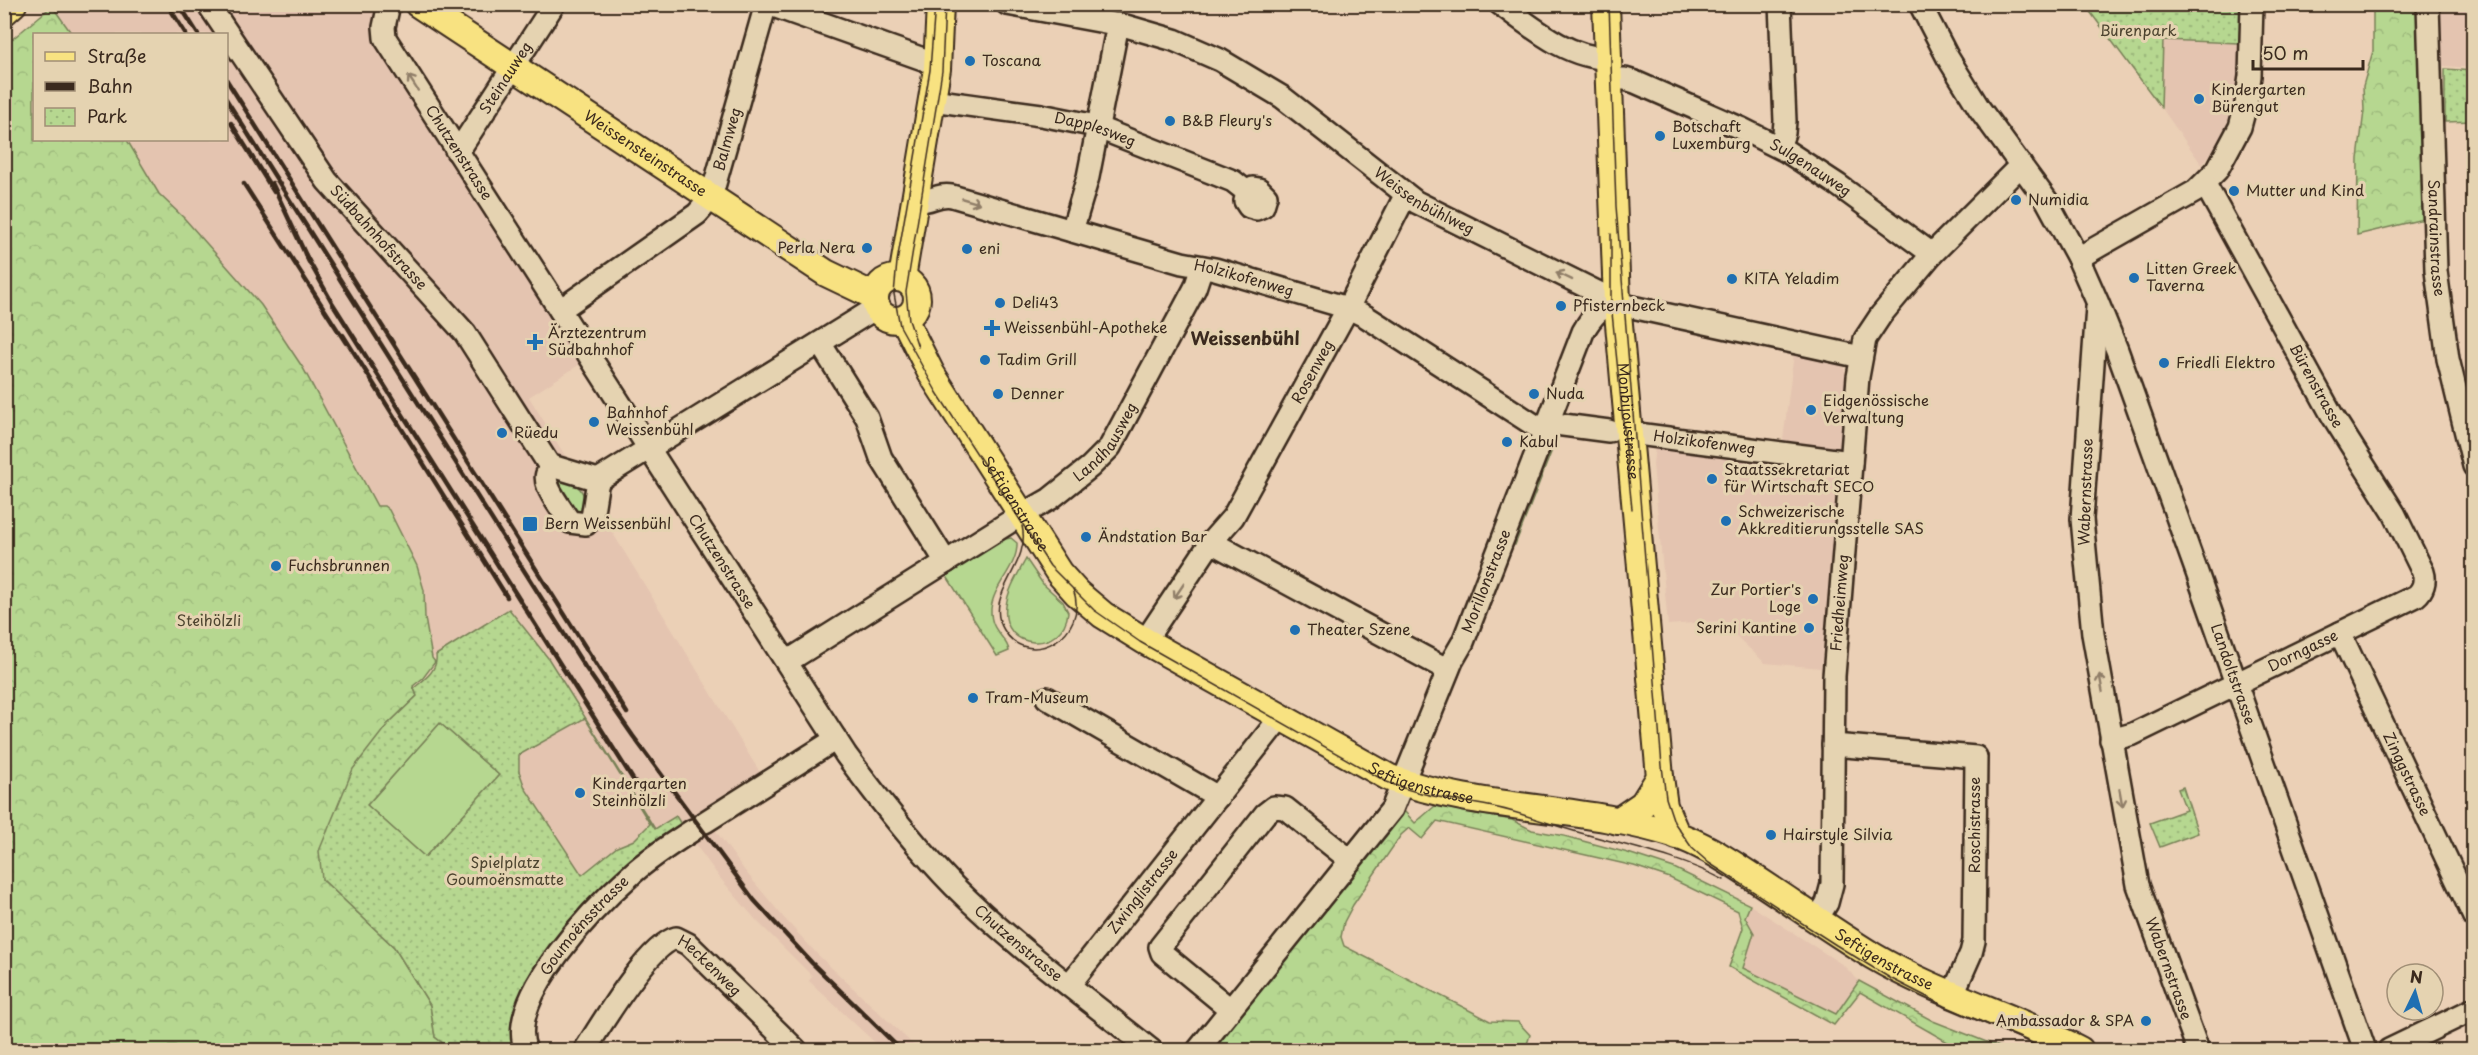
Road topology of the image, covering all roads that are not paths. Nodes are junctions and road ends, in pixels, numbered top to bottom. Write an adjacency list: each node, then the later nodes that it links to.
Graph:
1 (13, 4): 15 (main road)
2 (208, 4): 17 (street, Südbahnhofstrasse)
3 (389, 4): 25 (street, Chutzenstrasse, one-way to 3)
4 (554, 4): 20 (street, Steinauweg)
5 (767, 4): 19 (street); 30 (street, Balmweg)
6 (940, 4): 19 (main road)
7 (1006, 4): 16 (street, Weissenbühlweg)
8 (1500, 4): 21 (street, Sulgenauweg)
9 (1606, 4): 21 (main road, Monbijoustrasse)
10 (1780, 4): 24 (street)
11 (1920, 4): 26 (street, Wabernstrasse)
12 (2252, 4): 27 (street)
13 (2428, 4): 49 (street, Sandrainstrasse)
14 (421, 5): 20 (main road, Weissensteinstrasse)
15 (4, 12)
16 (1118, 24): 23 (street); 29 (street, Weissenbühlweg)
17 (227, 33)
18 (228, 34): 50 (street, Südbahnhofstrasse)
19 (937, 64): 22 (main road)
20 (513, 67): 25 (street, Steinauweg); 30 (main road, Weissensteinstrasse)
21 (1608, 69): 24 (street, Sulgenauweg); 39 (main road, Monbijoustrasse)
22 (932, 100): 23 (street, Dapplesweg); 31 (main road)
23 (1098, 127): 28 (street, Dapplesweg); 32 (street)
24 (1779, 147): 33 (street, Sulgenauweg)
25 (456, 150): 41 (street, Chutzenstrasse)
26 (2021, 165): 33 (street, Friedheimweg); 34 (street, Wabernstrasse)
27 (2205, 184): 34 (street); 55 (street, Bürenstrasse)
28 (1247, 192)
29 (1405, 196): 39 (street, Weissenbühlweg, one-way to 29); 40 (street, Rosenweg)
30 (710, 197): 38 (main road, Weissensteinstrasse); 41 (street, Balmweg)
31 (915, 201): 32 (street, Holzikofenweg, one-way to 32); 36 (main road)
32 (1072, 231): 35 (street, Holzikofenweg)
33 (1932, 254): 44 (street, Friedheimweg)
34 (2078, 258): 37 (street, Wabernstrasse)
35 (1202, 267): 40 (street, Holzikofenweg); 52 (street, Landhausweg)
36 (902, 278): 38 (main road); 42 (main road)
37 (2097, 301): 60 (street, Landoltstrasse); 64 (street, Wabernstrasse, one-way to 37)
38 (875, 302): 42 (main road); 43 (street)
39 (1617, 302): 44 (street, Weissenbühlweg); 45 (street, Morillonstrasse); 46 (main road, Monbijoustrasse)
40 (1348, 308): 45 (street, Holzikofenweg); 53 (street, Rosenweg)
41 (560, 310): 47 (street, Chutzenstrasse)
42 (904, 318): 52 (main road, Seftigenstrasse)
43 (820, 344): 47 (street); 54 (street)
44 (1861, 357): 48 (street, Friedheimweg)
45 (1546, 428): 46 (street, Holzikofenweg); 59 (street, Morillonstrasse)
46 (1620, 432): 48 (street, Holzikofenweg); 66 (main road, Monbijoustrasse)
47 (649, 449): 51 (street); 58 (street, Chutzenstrasse)
48 (1851, 462): 65 (street, Friedheimweg)
49 (2474, 466)
50 (551, 468): 51 (street); 51 (street, Südbahnhofstrasse)
51 (598, 480)
52 (1023, 515): 54 (street, Landhausweg); 57 (main road, Seftigenstrasse)
53 (1211, 542): 57 (street, Rosenweg, one-way to 57); 59 (street)
54 (946, 562): 58 (street, Landhausweg)
55 (2423, 586): 56 (street, Dorngasse)
56 (2340, 633): 60 (street, Dorngasse); 72 (street, Zinggstrasse)
57 (1145, 640): 62 (main road, Seftigenstrasse)
58 (786, 660): 63 (street, Chutzenstrasse)
59 (1448, 670): 67 (street, Morillonstrasse)
60 (2236, 685): 64 (street, Dorngasse); 85 (street, Landoltstrasse)
61 (1047, 698): 68 (street)
62 (1280, 718): 67 (main road, Seftigenstrasse); 68 (street, Zwinglistrasse)
63 (836, 740): 74 (street, Chutzenstrasse); 78 (street, Goumoënsstrasse)
64 (2111, 740): 84 (street, Wabernstrasse, one-way to 84)
65 (1833, 745): 73 (street, Friedheimweg); 75 (street, Roschistrasse)
66 (1660, 777): 69 (main road); 70 (main road, Monbijoustrasse)
67 (1404, 783): 69 (main road, Seftigenstrasse); 71 (street, Morillonstrasse)
68 (1218, 797): 74 (street, Zwinglistrasse)
69 (1618, 821): 70 (main road, Seftigenstrasse)
70 (1677, 836): 73 (main road, Seftigenstrasse)
71 (1350, 860): 76 (street, Morillonstrasse); 76 (street)
72 (2474, 917)
73 (1817, 919): 75 (main road, Seftigenstrasse)
74 (1070, 984): 81 (street, Chutzenstrasse)
75 (1952, 996): 83 (main road, Seftigenstrasse)
76 (1230, 1009): 82 (street, Morillonstrasse)
77 (2474, 1009): 86 (street)
78 (526, 1050)
79 (585, 1050): 80 (street, Heckenweg)
80 (796, 1050)
81 (1151, 1050)
82 (1198, 1050)
83 (2080, 1050)
84 (2198, 1050)
85 (2365, 1050)
86 (2389, 1050)

